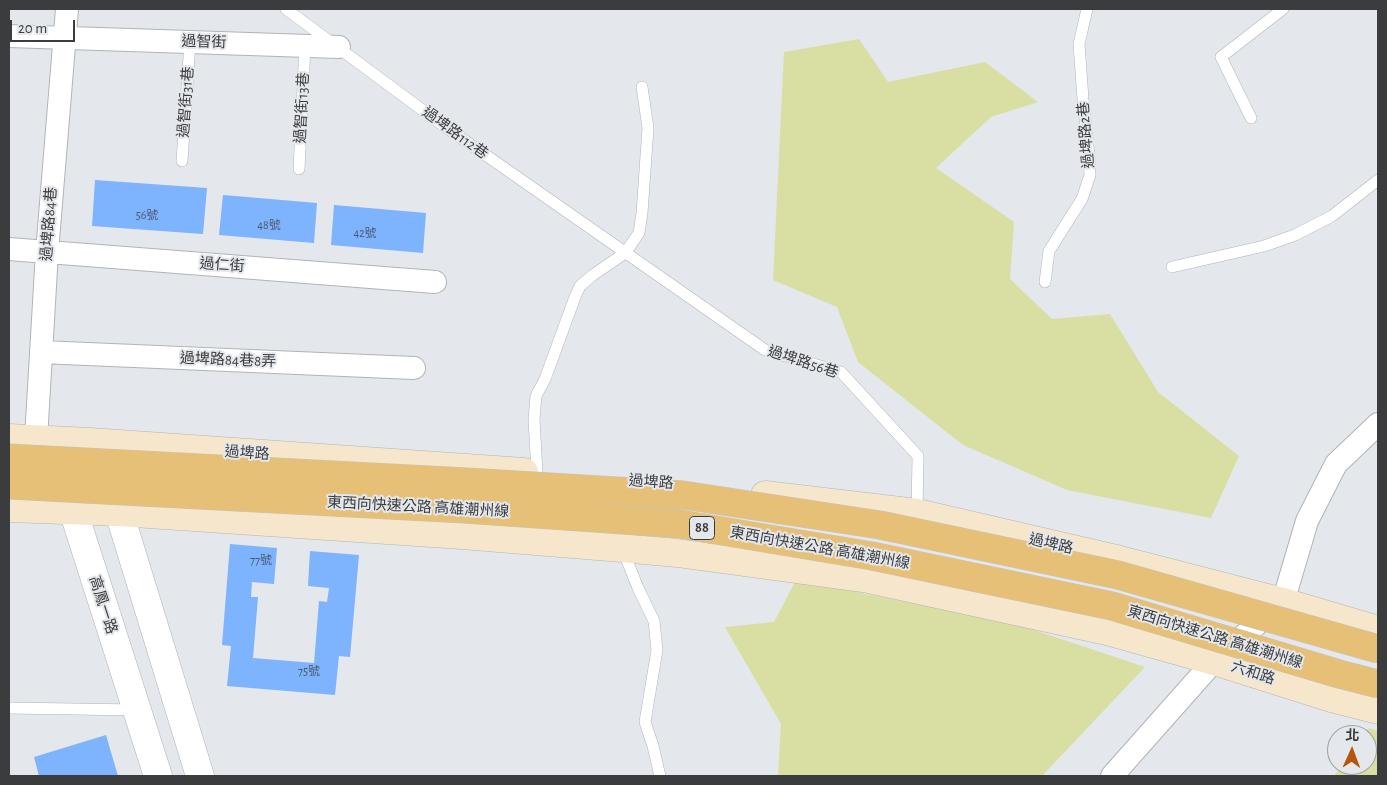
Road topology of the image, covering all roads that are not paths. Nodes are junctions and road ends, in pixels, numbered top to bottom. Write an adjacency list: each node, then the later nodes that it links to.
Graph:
1 (67, 9): 6 (street, 過埤路84巷)
2 (286, 9): 9 (lane, 過埤路112巷)
3 (1087, 9): 20 (lane, 過埤路2巷)
4 (1283, 9): 11 (lane)
5 (9, 36): 6 (street, 過智街)
6 (64, 37): 7 (street, 過智街); 16 (street, 過埤路84巷)
7 (190, 42): 8 (street, 過智街); 12 (lane, 過智街31巷)
8 (305, 46): 9 (street, 過智街); 13 (lane, 過智街13巷)
9 (339, 47): 17 (lane, 過埤路112巷)
10 (642, 87): 17 (lane)
11 (1251, 118)
12 (182, 161)
13 (299, 169)
14 (1378, 180): 18 (lane)
15 (9, 249): 16 (street, 過仁街)
16 (46, 252): 19 (street, 過仁街); 21 (street, 過埤路84巷)
17 (625, 253): 28 (lane); 33 (lane, 過埤路56巷)
18 (1172, 267)
19 (435, 282)
20 (1045, 282)
21 (41, 352): 22 (street, 過埤路84巷8弄); 25 (street, 過埤路84巷)
22 (414, 368)
23 (1378, 424): 35 (street)
24 (9, 438): 25 (main road, 過埤路)
25 (36, 439): 26 (main road, 過埤路); 31 (street, 高鳳一路)
26 (90, 442): 28 (main road, 過埤路); 32 (street)
27 (9, 458): 37 (highway, 東西向快速公路 高雄潮州線 / 88, bridge)
28 (537, 473): 33 (main road, 過埤路)
29 (9, 485): 39 (highway, 東西向快速公路 高雄潮州線 / 88, bridge)
30 (9, 508): 31 (main road)
31 (73, 510): 32 (main road); 41 (street, 高鳳一路)
32 (119, 512): 34 (main road); 44 (street)
33 (917, 513): 35 (main road, 過埤路)
34 (622, 548): 38 (main road); 45 (lane)
35 (1283, 602): 36 (main road); 38 (street, 六和路)
36 (1378, 630)
37 (1378, 648)
38 (1214, 660): 42 (main road, 六和路); 46 (street)
39 (1378, 684)
40 (9, 708): 41 (lane)
41 (137, 710): 43 (street, 高鳳一路)
42 (1378, 710)
43 (158, 776)
44 (200, 776)
45 (660, 776)
46 (1112, 776)

